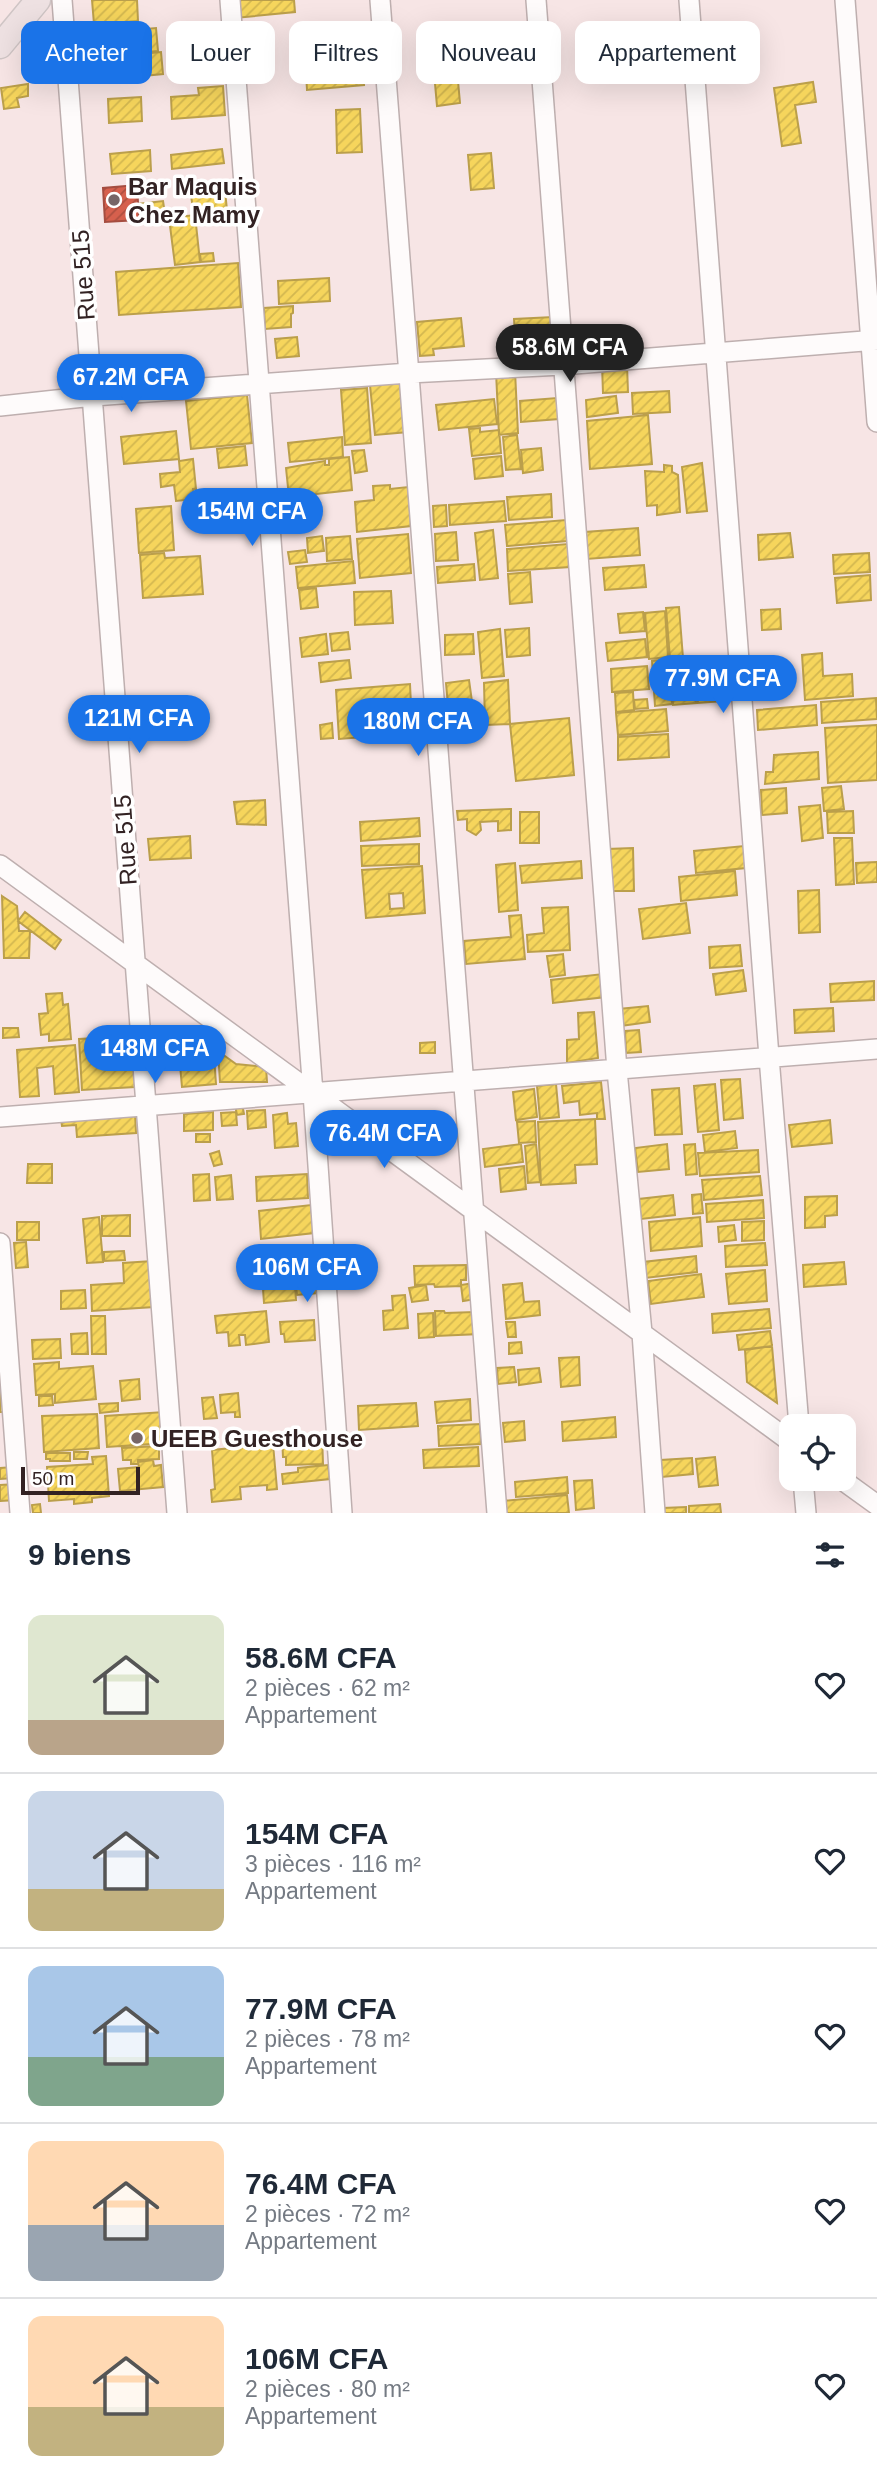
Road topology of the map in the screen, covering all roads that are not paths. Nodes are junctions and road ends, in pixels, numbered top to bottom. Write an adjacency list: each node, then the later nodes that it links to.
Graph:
1 (38, 0): 8 (main road)
2 (62, 0): 14 (street, Rue 515)
3 (230, 0): 13 (street)
4 (380, 0): 12 (street)
5 (536, 0): 11 (street)
6 (689, 0): 10 (street)
7 (845, 0): 9 (street)
8 (0, 46)
9 (874, 340): 10 (street); 16 (street)
10 (716, 354): 11 (street); 20 (street)
11 (562, 365): 12 (street); 21 (street)
12 (409, 373): 13 (street); 22 (street)
13 (259, 384): 14 (street); 23 (street)
14 (93, 396): 15 (street); 18 (street, Rue 515)
15 (0, 405)
16 (877, 422)
17 (0, 864): 18 (street)
18 (134, 962): 23 (street); 24 (street, Rue 515)
19 (877, 1049): 20 (street)
20 (769, 1057): 21 (street); 29 (street)
21 (617, 1069): 22 (street); 28 (street)
22 (463, 1082): 23 (street); 26 (street)
23 (313, 1093): 24 (street); 26 (street); 36 (street)
24 (146, 1106): 25 (street); 35 (street, Rue 515)
25 (0, 1117)
26 (474, 1211): 28 (street); 37 (street)
27 (0, 1242): 34 (street)
28 (642, 1333): 30 (street); 38 (street)
29 (798, 1414)
30 (779, 1433)
31 (856, 1490): 33 (street)
32 (804, 1491): 39 (street)
33 (877, 1505)
34 (20, 1513)
35 (177, 1513)
36 (342, 1513)
37 (497, 1513)
38 (655, 1513)
39 (806, 1513)

